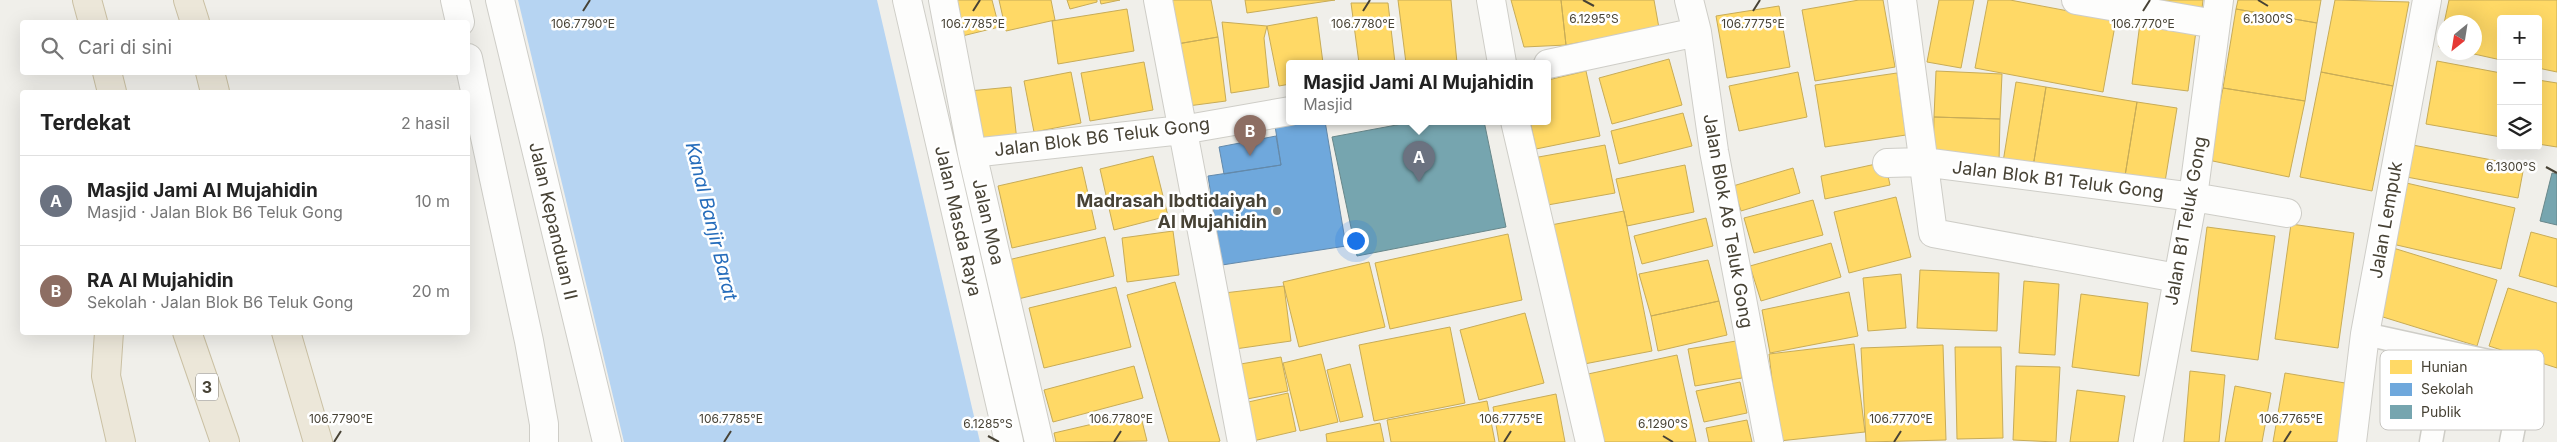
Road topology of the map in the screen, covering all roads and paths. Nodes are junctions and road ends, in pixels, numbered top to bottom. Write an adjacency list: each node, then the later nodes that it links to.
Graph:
1 (87, 0): 14 (highway)
2 (188, 0): 15 (highway)
3 (455, 0): 16 (street)
4 (500, 0): 43 (street, Jalan Kepanduan II)
5 (907, 0): 44 (street, Jalan Masda Raya)
6 (942, 0): 28 (street, Jalan Moa)
7 (1158, 0): 27 (street)
8 (1491, 0): 18 (street)
9 (1689, 0): 17 (street, Jalan Blok A6 Teluk Gong)
10 (1902, 0): 30 (street)
11 (2076, 0): 13 (street)
12 (2427, 0): 34 (street, Jalan Lempuk)
13 (2217, 12): 31 (street, Jalan B1 Teluk Gong)
14 (92, 20)
15 (194, 20)
16 (460, 20)
17 (1697, 32): 19 (street); 48 (street, Jalan Blok A6 Teluk Gong)
18 (1501, 60)
19 (1551, 63)
20 (470, 67): 42 (street)
21 (107, 75): 23 (highway)
22 (211, 75): 24 (highway)
23 (111, 90)
24 (215, 90)
25 (1286, 112): 27 (street, Jalan Blok B6 Teluk Gong)
26 (1516, 125): 47 (street)
27 (1182, 130): 28 (street, Jalan Blok B6 Teluk Gong); 46 (street)
28 (972, 153): 45 (street, Jalan Moa)
29 (1887, 162): 30 (street, Jalan Blok B1 Teluk Gong)
30 (1923, 162): 31 (street, Jalan Blok B1 Teluk Gong); 33 (street)
31 (2193, 197): 32 (street, Jalan Blok B1 Teluk Gong); 33 (street, Jalan B1 Teluk Gong)
32 (2287, 213)
33 (2177, 278): 49 (street, Jalan B1 Teluk Gong)
34 (2365, 334): 38 (lane); 50 (street, Jalan Lempuk)
35 (109, 335): 39 (highway)
36 (188, 335): 40 (highway, 3)
37 (287, 335): 41 (highway)
38 (2438, 350)
39 (122, 442)
40 (225, 442)
41 (318, 442)
42 (544, 442)
43 (606, 442)
44 (1009, 442)
45 (1039, 442)
46 (1242, 442)
47 (1590, 442)
48 (1769, 442)
49 (2148, 442)
50 (2352, 442)

